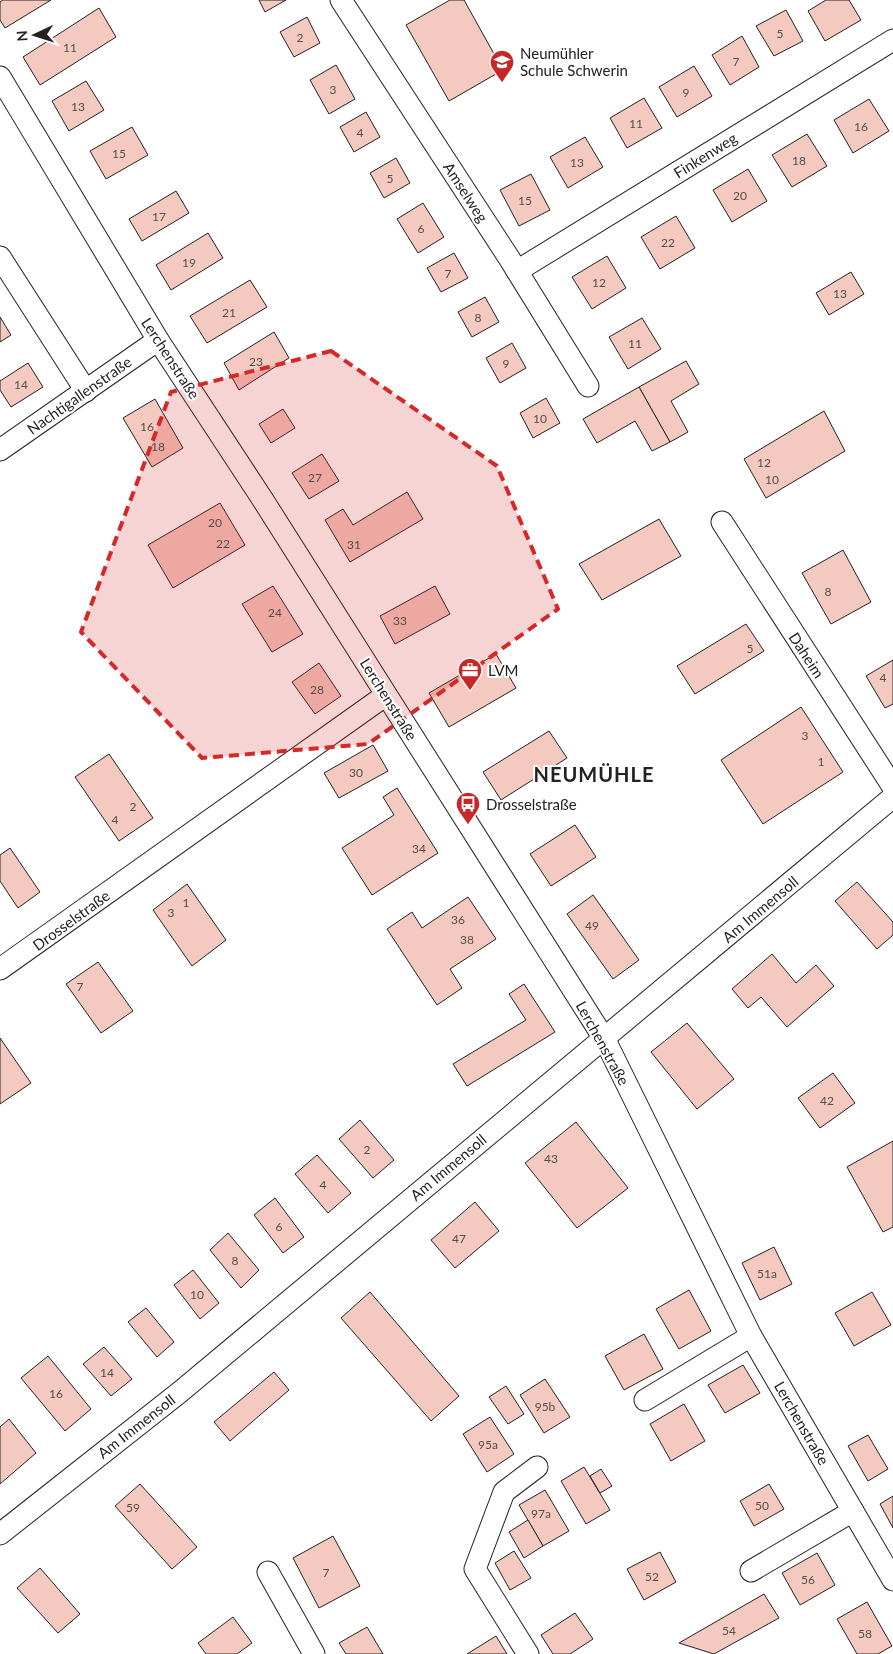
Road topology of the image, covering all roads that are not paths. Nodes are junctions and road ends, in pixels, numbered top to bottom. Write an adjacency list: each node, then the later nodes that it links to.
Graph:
1 (341, 0): 5 (street, Amselweg)
2 (893, 40): 5 (street, Finkenweg)
3 (0, 77): 6 (street, Lerchenstraße)
4 (0, 257): 8 (street)
5 (516, 271): 7 (street, Amselweg)
6 (158, 340): 8 (street, Nachtigallenstraße); 11 (street, Lerchenstraße)
7 (588, 386)
8 (86, 391): 9 (street, Nachtigallenstraße)
9 (0, 450)
10 (722, 522): 12 (street, Daheim)
11 (386, 695): 14 (street, Drosselstraße); 15 (street, Lerchenstraße)
12 (893, 788)
13 (893, 797): 15 (street, Am Immensoll)
14 (0, 969)
15 (604, 1040): 16 (street, Lerchenstraße); 20 (street, Am Immensoll)
16 (751, 1336): 17 (street); 19 (street, Lerchenstraße)
17 (645, 1400)
18 (538, 1467): 25 (street)
19 (853, 1511): 21 (street); 23 (street, Lerchenstraße)
20 (0, 1534)
21 (751, 1571)
22 (268, 1572): 24 (street)
23 (893, 1580)
24 (314, 1654)
25 (528, 1654)

